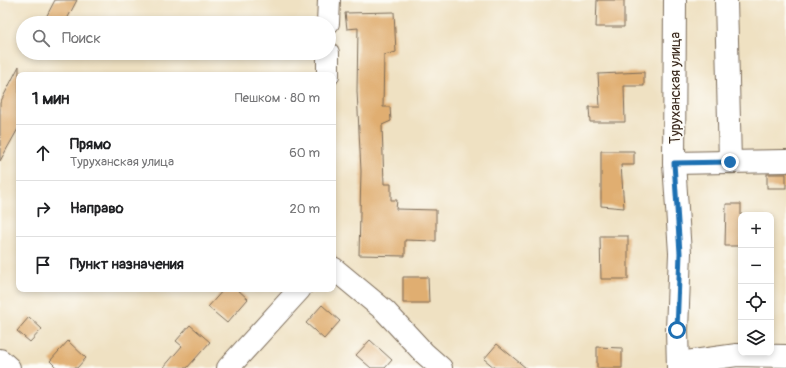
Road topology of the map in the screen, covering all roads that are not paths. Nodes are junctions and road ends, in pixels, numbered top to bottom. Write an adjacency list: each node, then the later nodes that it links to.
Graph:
1 (329, 0): 4 (street)
2 (675, 0): 9 (street, Туруханская улица)
3 (726, 0): 8 (street)
4 (328, 16)
5 (328, 60): 6 (street)
6 (328, 72)
7 (786, 161): 8 (street)
8 (730, 162): 9 (street)
9 (674, 163): 14 (street, Туруханская улица)
10 (336, 270): 17 (street)
11 (297, 292): 16 (street)
12 (786, 356): 14 (street)
13 (0, 360): 15 (street)
14 (678, 365)
15 (9, 368)
16 (228, 368)
17 (441, 368)

